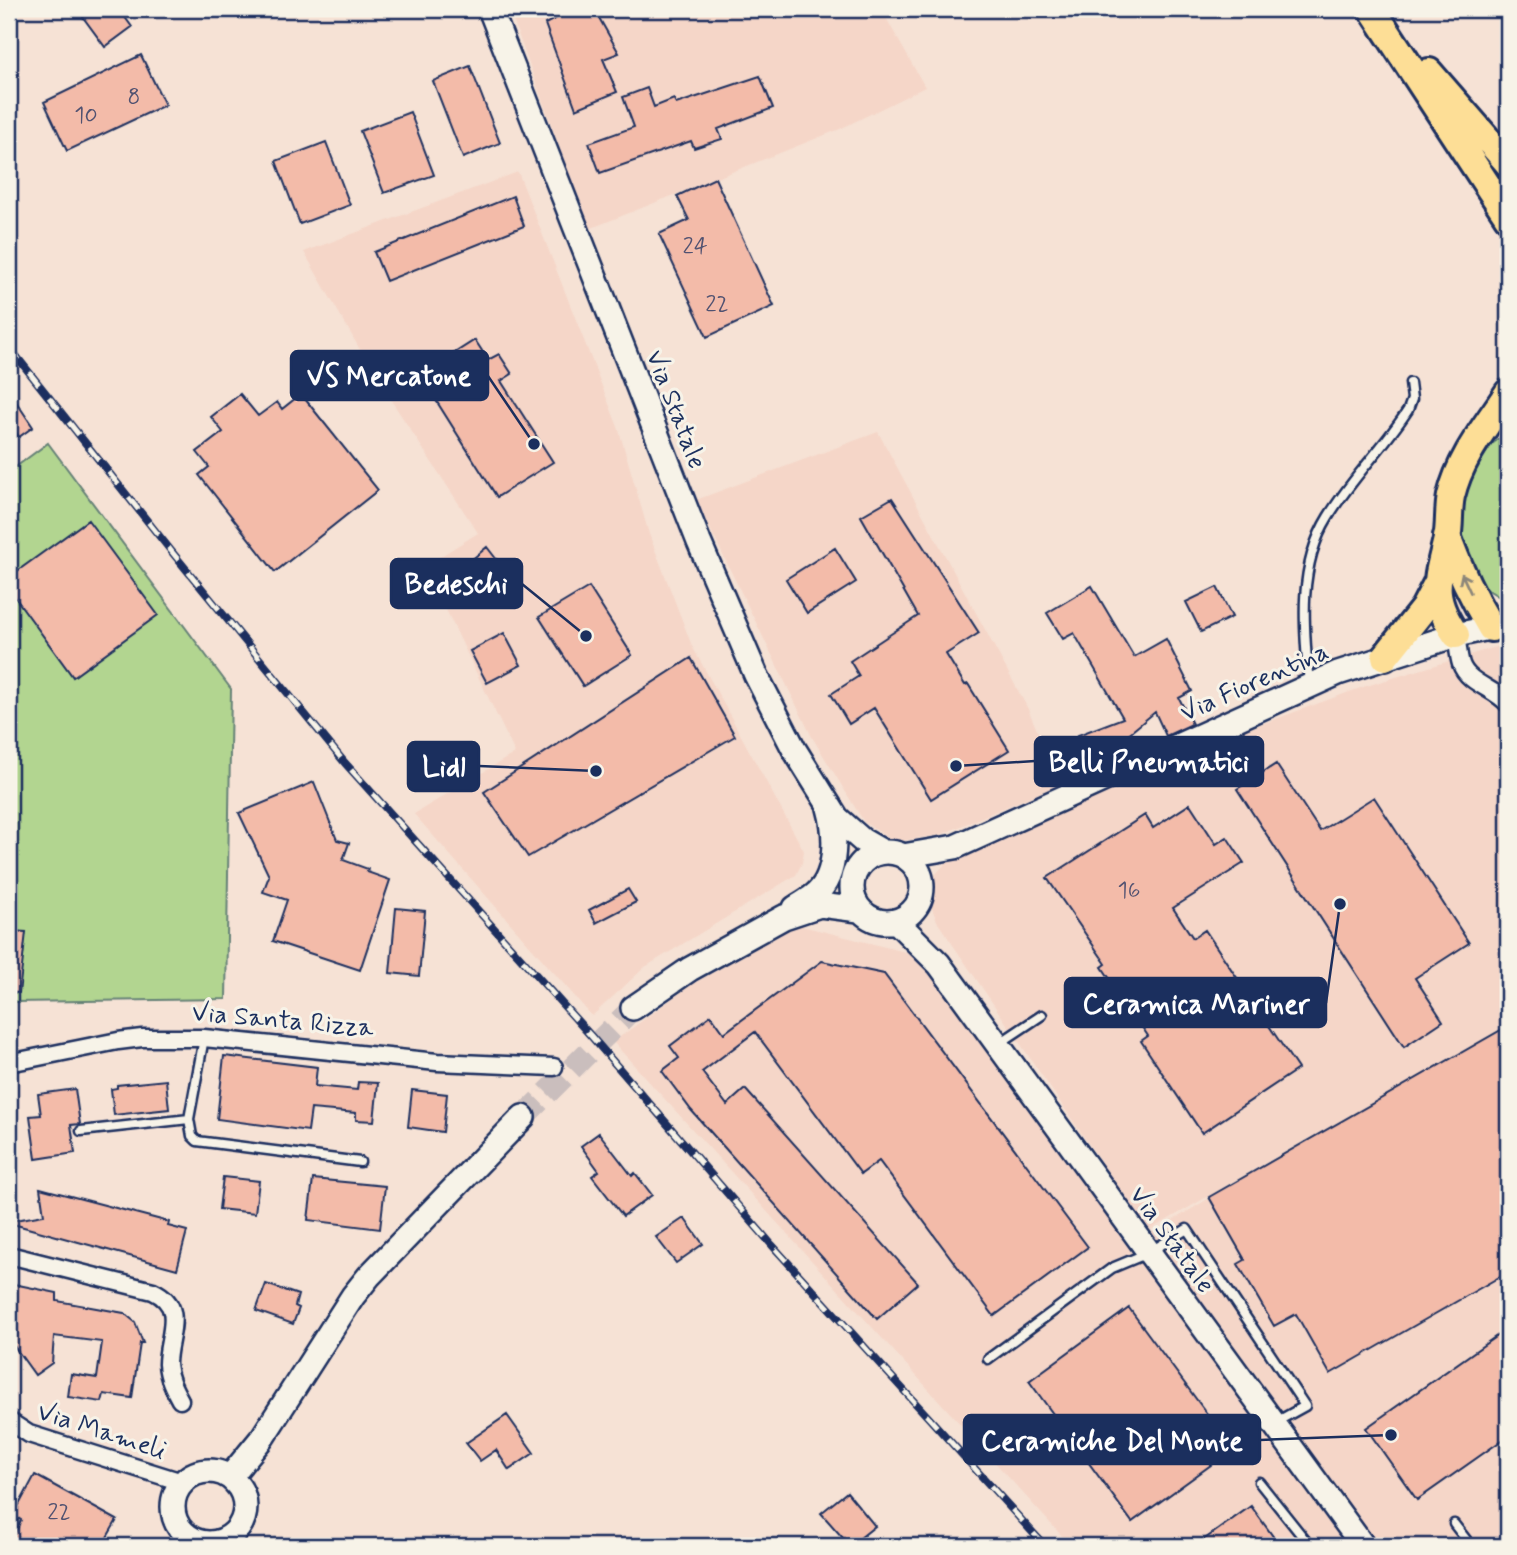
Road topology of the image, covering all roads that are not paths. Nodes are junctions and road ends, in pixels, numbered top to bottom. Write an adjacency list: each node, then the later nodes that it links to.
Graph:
1 (490, 9): 17 (main road, Via Statale)
2 (1373, 9): 3 (main road); 4 (main road); 5 (main road)
3 (1508, 163)
4 (1508, 189)
5 (1508, 217)
6 (1410, 383): 15 (lane)
7 (1508, 393): 9 (main road)
8 (1508, 419): 9 (main road)
9 (1481, 435): 10 (main road)
10 (1447, 536): 11 (main road); 12 (main road, one-way to 10)
11 (1436, 585): 13 (main road); 14 (main road)
12 (1500, 626): 13 (main road, Via Fiorentina)
13 (1456, 635): 14 (main road, Via Fiorentina); 16 (street)
14 (1385, 657): 15 (main road, Via Fiorentina)
15 (1309, 686): 18 (main road, Via Fiorentina)
16 (1508, 704)
17 (832, 810): 19 (main road, Via Statale); 20 (main road, Via Statale); 21 (main road)
18 (955, 847): 19 (main road, Via Fiorentina); 22 (main road, Via Fiorentina)
19 (893, 854): 20 (main road); 22 (main road, Via Statale)
20 (853, 875): 21 (main road); 23 (main road, Via Statale)
21 (817, 894): 24 (main road)
22 (920, 896): 25 (main road); 26 (main road, Via Statale)
23 (859, 910): 24 (main road); 25 (main road)
24 (784, 917): 27 (main road)
25 (896, 921): 26 (main road, Via Statale)
26 (939, 964): 30 (main road, Via Statale)
27 (634, 1008)
28 (1042, 1015): 30 (lane)
29 (204, 1038): 31 (street, Via Santa Rizza); 32 (street, Via Santa Rizza); 34 (lane)
30 (998, 1045): 37 (main road, Via Statale)
31 (9, 1063)
32 (555, 1067)
33 (523, 1116): 43 (main road)
34 (190, 1119): 35 (lane); 36 (lane)
35 (81, 1131)
36 (360, 1162)
37 (1148, 1253): 39 (lane); 42 (main road, Via Statale); 42 (lane)
38 (9, 1255): 40 (street)
39 (988, 1359)
40 (180, 1401)
41 (9, 1421): 44 (street, Via Mameli)
42 (1273, 1423): 49 (main road, Via Statale)
43 (230, 1477): 44 (main road); 47 (main road)
44 (182, 1482): 47 (main road)
45 (1259, 1482): 48 (lane)
46 (1454, 1524): 50 (lane)
47 (195, 1544)
48 (1310, 1546)
49 (1363, 1546)
50 (1471, 1546)

